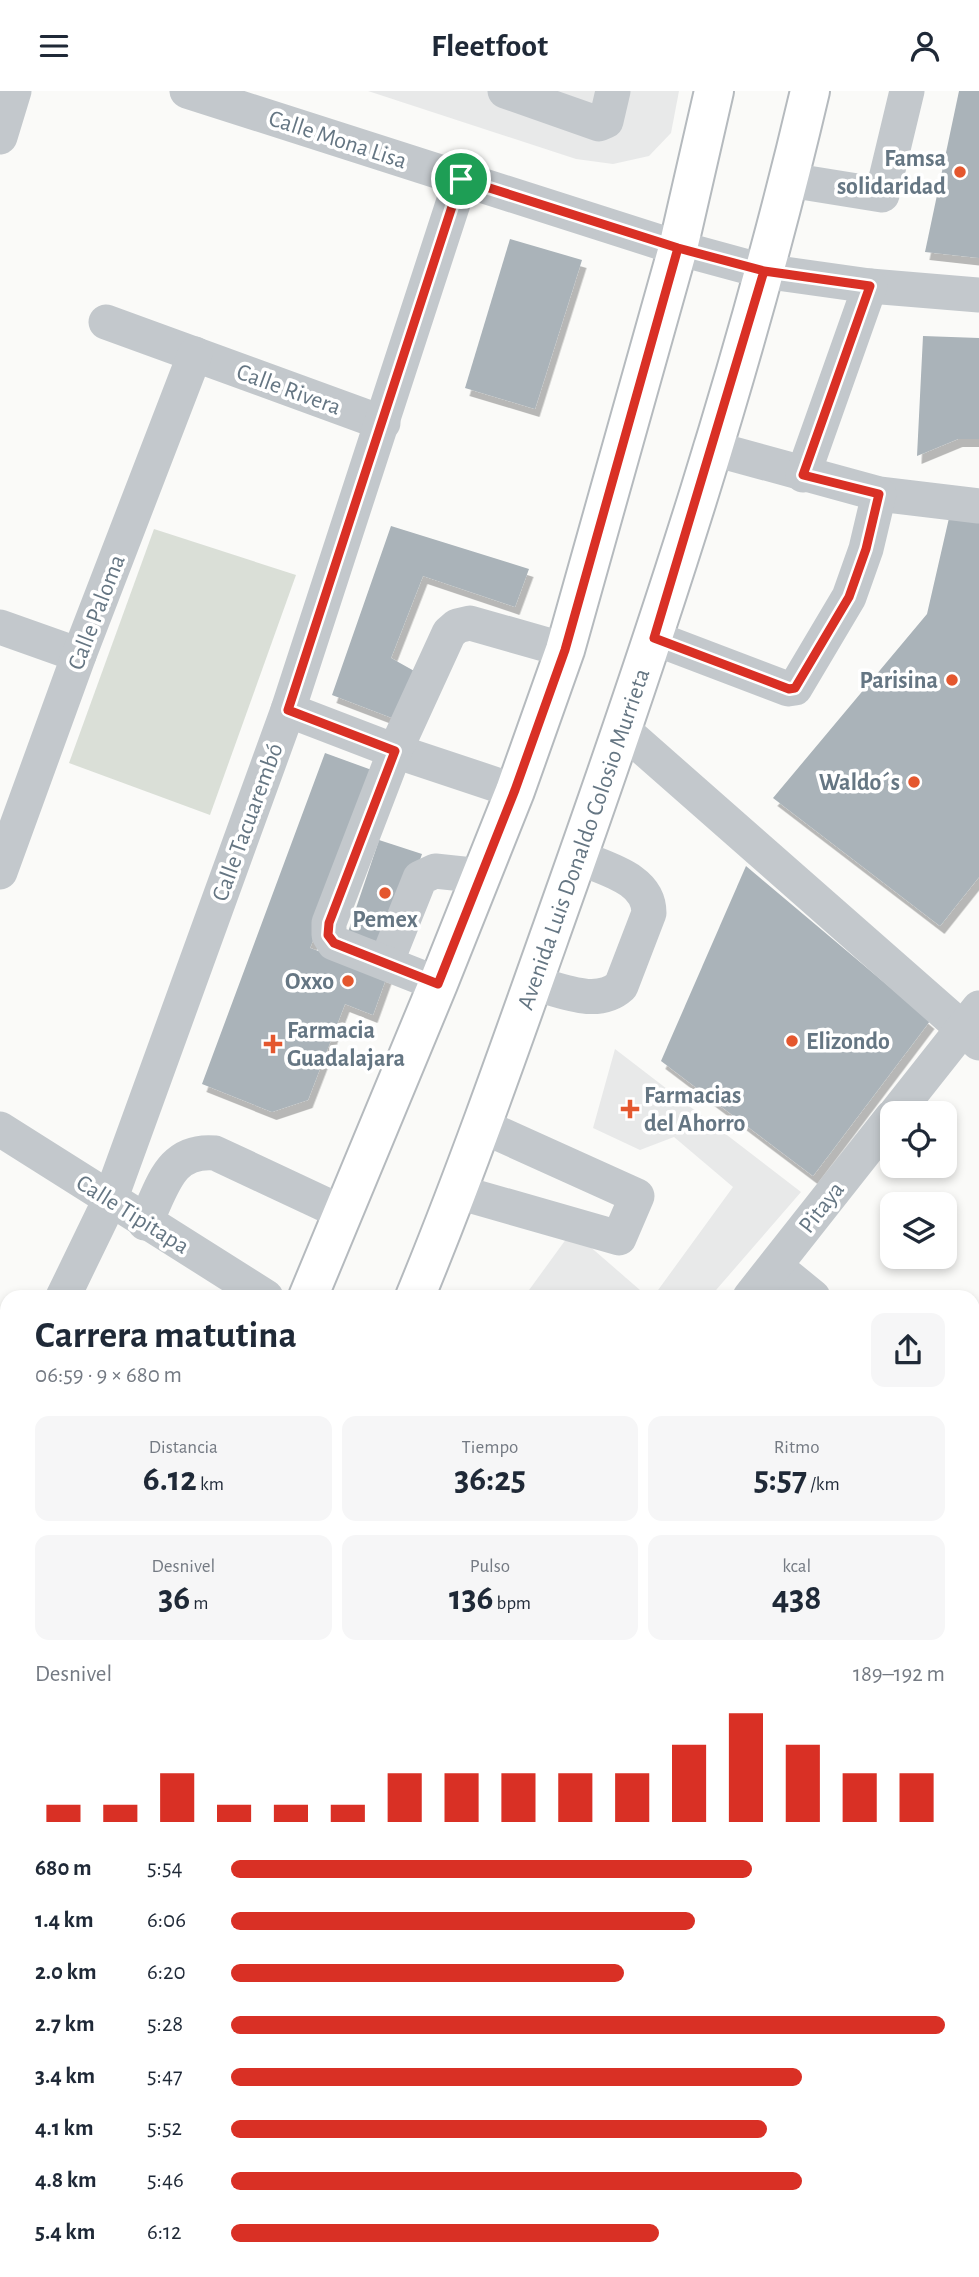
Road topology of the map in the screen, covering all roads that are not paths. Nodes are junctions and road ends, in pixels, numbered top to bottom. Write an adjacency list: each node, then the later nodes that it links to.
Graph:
1 (14, 91): 8 (street)
2 (187, 91): 9 (street, Calle Mona Lisa)
3 (505, 91): 4 (street)
4 (613, 91)
5 (714, 91): 11 (main road)
6 (810, 91): 10 (main road, Avenida Luis Donaldo Colosio Murrieta)
7 (907, 91): 10 (street)
8 (0, 137)
9 (461, 179): 11 (street, Calle Mona Lisa); 17 (street, Calle Tacuarembó)
10 (789, 180): 12 (main road, Avenida Luis Donaldo Colosio Murrieta)
11 (678, 248): 12 (street, Calle Mona Lisa); 24 (main road)
12 (764, 271): 13 (street, Calle Mona Lisa); 18 (main road, Avenida Luis Donaldo Colosio Murrieta)
13 (870, 286): 14 (street, Calle Mona Lisa); 19 (street)
14 (979, 295)
15 (106, 321): 16 (street, Calle Rivera)
16 (195, 354): 17 (street, Calle Rivera); 25 (street, Calle Paloma)
17 (383, 423): 26 (street, Calle Tacuarembó)
18 (711, 448): 19 (street); 23 (main road, Avenida Luis Donaldo Colosio Murrieta)
19 (803, 475): 20 (street)
20 (879, 494): 21 (street); 23 (street)
21 (979, 506)
22 (0, 627): 25 (street)
23 (654, 638): 27 (main road, Avenida Luis Donaldo Colosio Murrieta)
24 (565, 650): 28 (street); 29 (main road)
25 (79, 655): 31 (street, Calle Paloma)
26 (288, 710): 28 (street); 42 (street, Calle Tacuarembó)
27 (623, 730): 30 (main road, Avenida Luis Donaldo Colosio Murrieta); 36 (street)
28 (395, 751): 29 (street); 33 (street)
29 (515, 790): 32 (main road)
30 (578, 857): 34 (main road, Avenida Luis Donaldo Colosio Murrieta); 34 (street)
31 (0, 871)
32 (482, 876): 33 (street); 35 (main road)
33 (386, 963): 35 (street)
34 (533, 983): 38 (main road, Avenida Luis Donaldo Colosio Murrieta)
35 (438, 984): 43 (main road)
36 (973, 1027): 37 (street, Pitaya)
37 (907, 1101)
38 (482, 1126): 41 (main road, Avenida Luis Donaldo Colosio Murrieta); 41 (street)
39 (0, 1129): 42 (street, Calle Tipitapa)
40 (880, 1133): 45 (street, Pitaya)
41 (458, 1192): 49 (main road, Avenida Luis Donaldo Colosio Murrieta)
42 (110, 1201): 44 (street, Calle Tipitapa); 46 (street, Calle Tacuarembó)
43 (341, 1212): 44 (street); 48 (main road)
44 (145, 1223): 47 (street, Calle Tipitapa)
45 (775, 1266): 50 (street, Pitaya); 51 (street)
46 (66, 1290)
47 (255, 1290)
48 (311, 1290)
49 (418, 1290)
50 (756, 1290)
51 (804, 1290)

